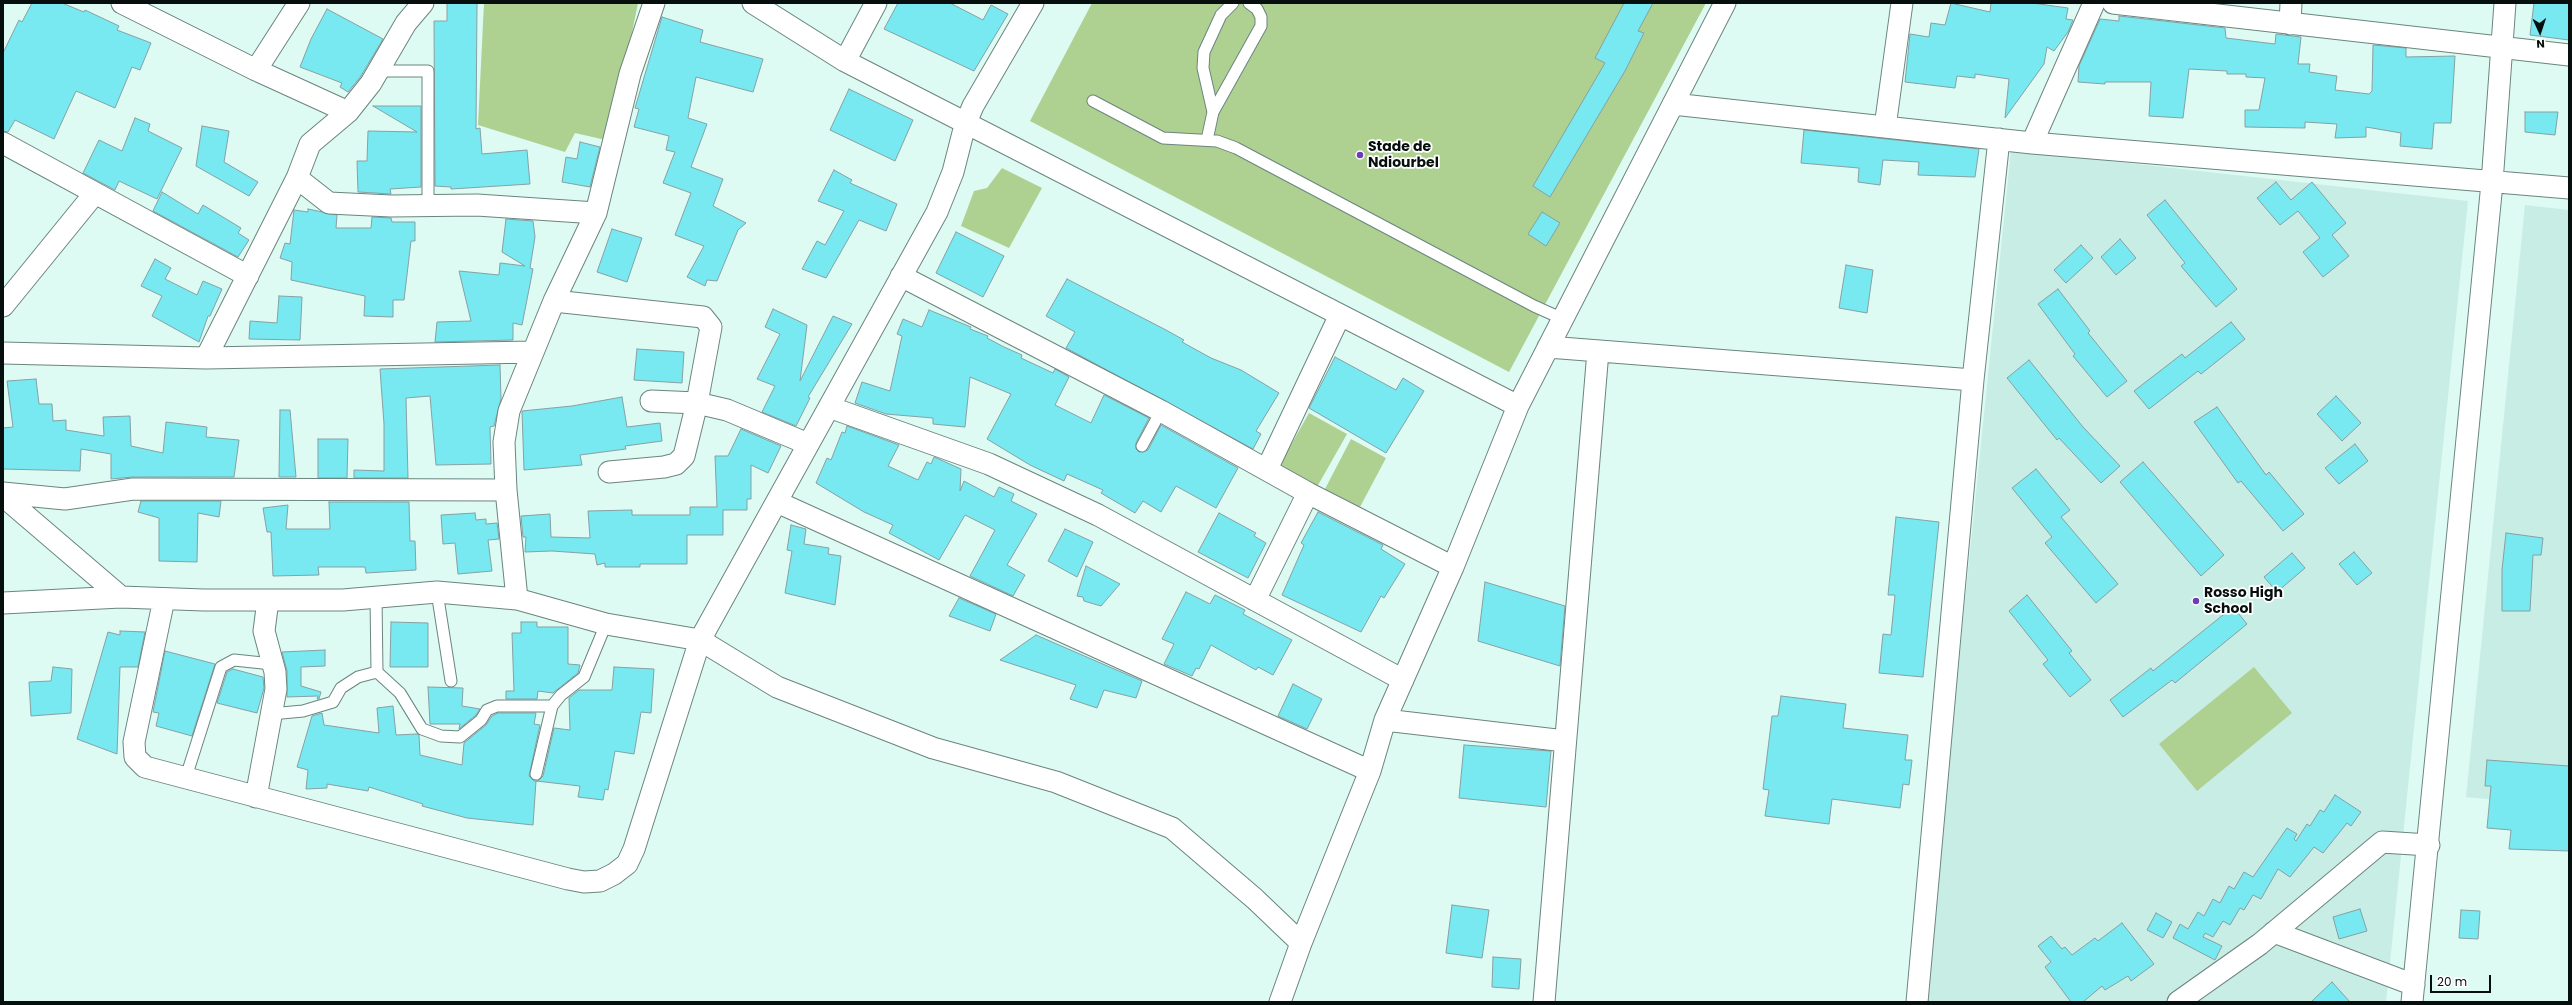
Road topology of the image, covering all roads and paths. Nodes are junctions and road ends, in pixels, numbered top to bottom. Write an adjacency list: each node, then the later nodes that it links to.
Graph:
1 (122, 3): 20 (street)
2 (300, 3): 20 (street)
3 (423, 3): 21 (street)
4 (654, 3): 37 (street)
5 (753, 3): 19 (street)
6 (876, 3): 19 (street)
7 (1033, 3): 26 (street)
8 (1232, 3): 25 (lane)
9 (1249, 3): 25 (lane)
10 (1725, 3): 23 (street)
11 (1902, 3): 27 (street)
12 (2094, 3): 31 (street)
13 (2112, 3): 16 (street)
14 (2291, 3): 16 (street)
15 (2504, 3): 17 (street)
16 (2290, 24): 17 (street)
17 (2501, 47): 18 (street); 33 (street)
18 (2569, 55)
19 (844, 61): 26 (street)
20 (256, 70): 24 (street)
21 (378, 71): 24 (street); 36 (lane)
22 (1093, 101): 29 (lane)
23 (1673, 104): 27 (street); 43 (street)
24 (348, 112): 32 (street)
25 (1213, 112): 29 (lane)
26 (965, 125): 39 (street); 42 (street)
27 (1885, 127): 28 (street)
28 (1999, 139): 31 (street); 49 (street)
29 (1207, 140): 43 (lane)
30 (3, 143): 35 (street)
31 (2032, 143): 33 (street)
32 (297, 178): 36 (street); 38 (street)
33 (2492, 183): 34 (street); 87 (street)
34 (2569, 188)
35 (95, 193): 38 (street); 41 (street)
36 (428, 206): 37 (street)
37 (596, 213): 40 (street)
38 (248, 276): 48 (street)
39 (901, 276): 53 (street); 54 (street)
40 (554, 301): 46 (street); 51 (street)
41 (3, 306)
42 (1340, 315): 52 (street); 57 (street)
43 (1563, 319): 44 (street)
44 (1548, 347): 45 (street); 52 (street)
45 (1598, 351): 49 (street); 82 (street)
46 (533, 352): 48 (street); 59 (street)
47 (3, 353): 48 (street)
48 (206, 358)
49 (1973, 380): 93 (street)
50 (651, 401): 51 (street)
51 (697, 403): 55 (street); 58 (street)
52 (1518, 406): 64 (street)
53 (829, 407): 55 (street); 71 (street)
54 (1161, 411): 56 (lane); 57 (street)
55 (808, 444): 63 (street)
56 (1142, 446)
57 (1267, 469): 61 (street)
58 (609, 472)
59 (506, 490): 60 (street); 69 (street)
60 (3, 493)
61 (1308, 493): 64 (street); 71 (street)
62 (3, 496): 66 (street)
63 (777, 502): 74 (street); 83 (street)
64 (1453, 566): 77 (street)
65 (437, 592): 67 (street); 69 (street); 78 (lane)
66 (121, 597): 68 (street); 72 (street)
67 (376, 597): 70 (street); 76 (lane)
68 (164, 599): 70 (street); 85 (street)
69 (516, 599): 73 (street)
70 (268, 600): 75 (street)
71 (1255, 600): 77 (street)
72 (3, 604)
73 (606, 624): 74 (street); 79 (lane)
74 (700, 640): 86 (street); 89 (street)
75 (272, 664): 80 (street); 85 (lane)
76 (377, 672): 79 (lane); 80 (lane)
77 (1403, 680): 81 (street)
78 (451, 681)
79 (552, 706): 84 (lane)
80 (271, 714): 86 (street)
81 (1385, 720): 82 (street); 83 (street)
82 (1565, 741): 92 (street)
83 (1370, 771): 89 (street)
84 (536, 774)
85 (186, 777): 86 (street)
86 (256, 797)
87 (2429, 845): 88 (street); 90 (street)
88 (2274, 932): 90 (street); 94 (street)
89 (1301, 943): 91 (street)
90 (2413, 994)
91 (1280, 1002)
92 (1544, 1002)
93 (1917, 1002)
94 (2178, 1002)

